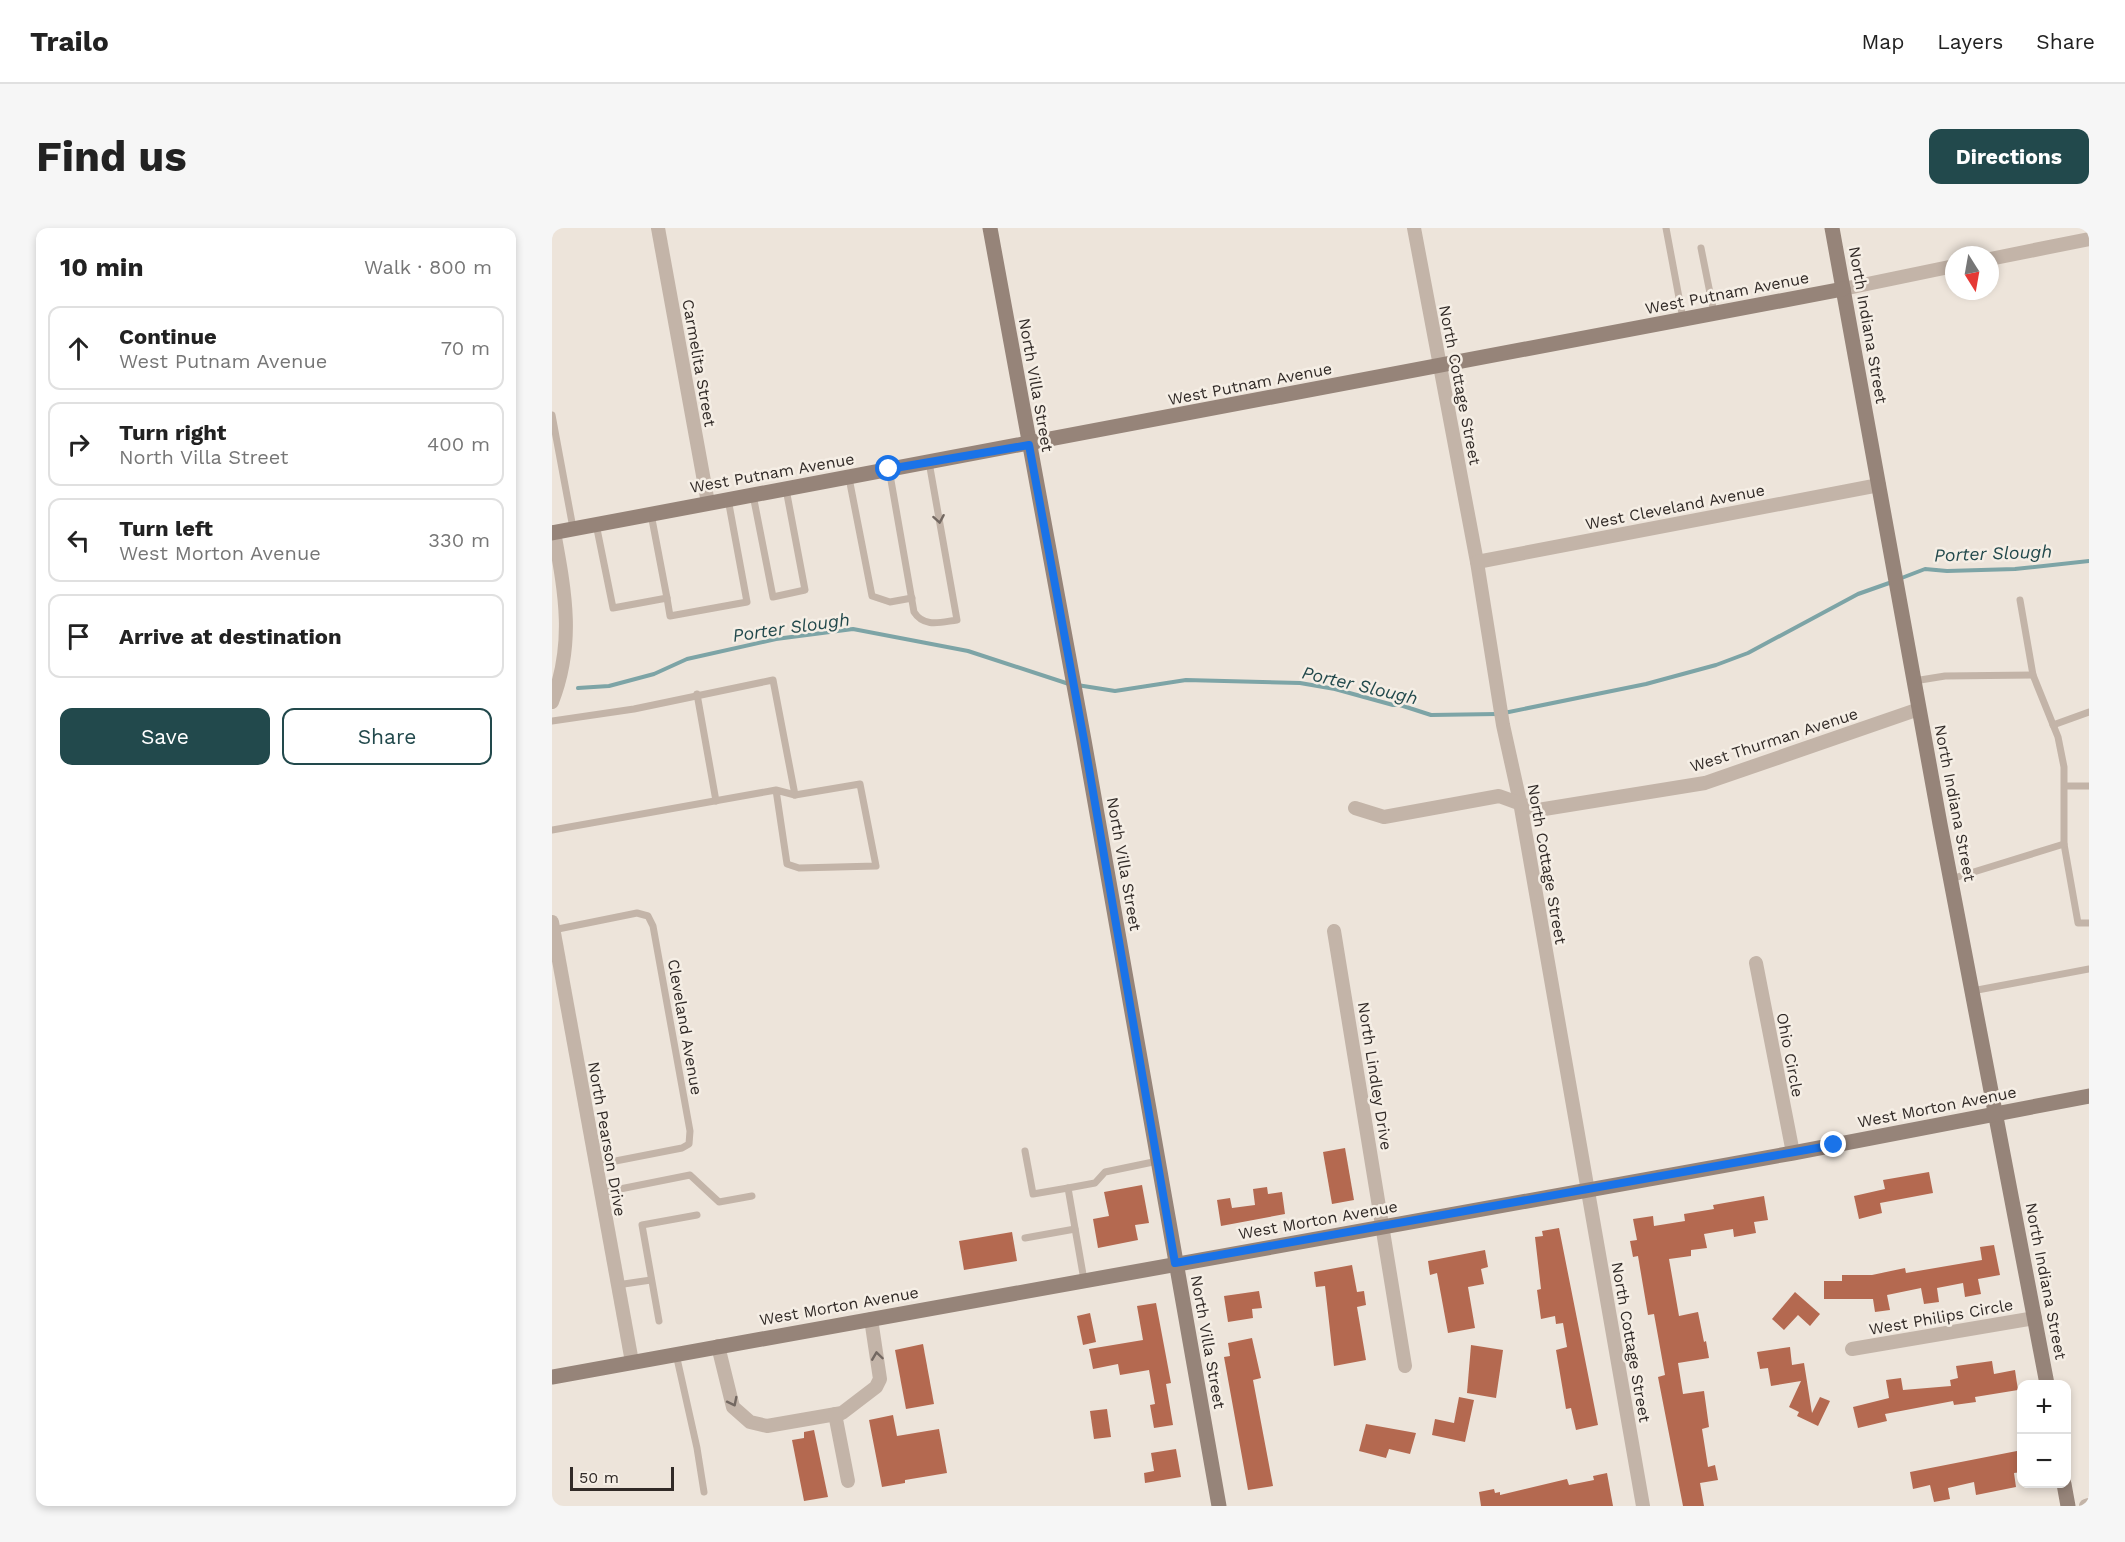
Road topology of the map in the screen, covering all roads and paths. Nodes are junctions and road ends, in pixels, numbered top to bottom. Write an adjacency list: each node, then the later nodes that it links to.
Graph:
1 (658, 228): 23 (street, Carmelita Street)
2 (990, 228): 15 (main road, North Villa Street)
3 (1414, 228): 13 (street, North Cottage Street)
4 (1666, 228): 12 (lane)
5 (1832, 228): 10 (main road, North Indiana Street)
6 (2089, 238): 8 (street)
7 (1701, 248): 11 (lane)
8 (1999, 257)
9 (1945, 268): 10 (street, West Putnam Avenue)
10 (1843, 289): 11 (main road, West Putnam Avenue); 19 (main road, North Indiana Street)
11 (1714, 314): 12 (main road, West Putnam Avenue)
12 (1683, 320): 13 (main road, West Putnam Avenue)
13 (1439, 366): 15 (main road, West Putnam Avenue); 28 (street, North Cottage Street)
14 (552, 415): 26 (lane)
15 (1029, 445): 16 (main road, West Putnam Avenue); 60 (main road, North Villa Street)
16 (929, 462): 17 (main road, West Putnam Avenue); 30 (lane, one-way to 30)
17 (889, 469): 18 (main road, West Putnam Avenue); 30 (lane)
18 (849, 477): 20 (main road, West Putnam Avenue); 30 (lane)
19 (1879, 484): 28 (street, West Cleveland Avenue); 33 (main road, North Indiana Street)
20 (786, 489): 21 (main road, West Putnam Avenue); 21 (lane)
21 (753, 495): 22 (main road, West Putnam Avenue)
22 (728, 499): 23 (main road, West Putnam Avenue); 29 (lane)
23 (708, 503): 24 (main road, West Putnam Avenue)
24 (651, 514): 25 (main road, West Putnam Avenue); 29 (lane)
25 (596, 524): 26 (main road, West Putnam Avenue); 29 (lane)
26 (573, 528): 27 (main road, West Putnam Avenue)
27 (553, 532): 35 (street)
28 (1477, 562): 45 (street, North Cottage Street)
29 (667, 598)
30 (912, 598)
31 (2020, 600): 32 (lane)
32 (2033, 675): 33 (lane); 39 (lane)
33 (1914, 681): 36 (main road, North Indiana Street)
34 (698, 694): 38 (lane); 43 (lane); 44 (lane)
35 (552, 702)
36 (1919, 708): 45 (street, West Thurman Avenue); 49 (main road, North Indiana Street)
37 (2089, 712): 39 (lane)
38 (552, 721)
39 (2053, 725): 40 (lane)
40 (2065, 786): 41 (lane); 48 (lane)
41 (2089, 786)
42 (776, 790): 43 (lane); 43 (lane); 44 (lane)
43 (795, 795)
44 (716, 801): 47 (lane)
45 (1520, 802): 46 (street, West Thurman Avenue); 63 (street, North Cottage Street)
46 (1355, 808)
47 (552, 830)
48 (2064, 844): 49 (lane); 50 (lane)
49 (1951, 879): 55 (main road, North Indiana Street)
50 (2089, 923)
51 (553, 926): 61 (street, North Pearson Drive); 61 (lane, Cleveland Avenue)
52 (1334, 931): 67 (street, North Lindley Drive)
53 (1756, 963): 59 (street, Ohio Circle)
54 (2089, 968): 55 (lane)
55 (1972, 991): 57 (main road, North Indiana Street)
56 (2089, 1096): 57 (main road, West Morton Avenue)
57 (1996, 1114): 59 (main road, West Morton Avenue); 74 (main road, North Indiana Street)
58 (1024, 1151): 62 (lane)
59 (1793, 1153): 63 (main road, West Morton Avenue)
60 (1158, 1161): 62 (lane); 70 (main road, North Villa Street)
61 (595, 1165): 64 (street, North Pearson Drive)
62 (1068, 1188): 68 (lane)
63 (1588, 1189): 67 (main road, West Morton Avenue); 89 (street, North Cottage Street)
64 (600, 1193): 65 (lane); 73 (street, North Pearson Drive)
65 (752, 1196)
66 (697, 1215): 71 (lane)
67 (1384, 1226): 70 (main road, West Morton Avenue); 81 (street, North Lindley Drive)
68 (1075, 1229): 69 (lane); 72 (lane)
69 (1026, 1238)
70 (1175, 1263): 72 (main road, West Morton Avenue); 88 (main road, North Villa Street)
71 (651, 1280): 73 (lane); 76 (lane)
72 (1084, 1280): 75 (main road, West Morton Avenue)
73 (617, 1285): 80 (street, North Pearson Drive)
74 (2036, 1318): 78 (street, West Philips Circle); 83 (main road, North Indiana Street)
75 (871, 1319): 77 (main road, West Morton Avenue); 84 (street, one-way to 75)
76 (658, 1321)
77 (718, 1346): 79 (main road, West Morton Avenue); 84 (street, one-way to 84)
78 (1851, 1349)
79 (676, 1354): 80 (main road, West Morton Avenue); 87 (lane)
80 (632, 1362): 82 (main road, West Morton Avenue)
81 (1405, 1366)
82 (552, 1377)
83 (2046, 1380)
84 (835, 1414): 85 (street)
85 (848, 1481)
86 (2065, 1488): 90 (main road)
87 (704, 1492)
88 (1219, 1506)
89 (1643, 1506)
90 (2068, 1506)

